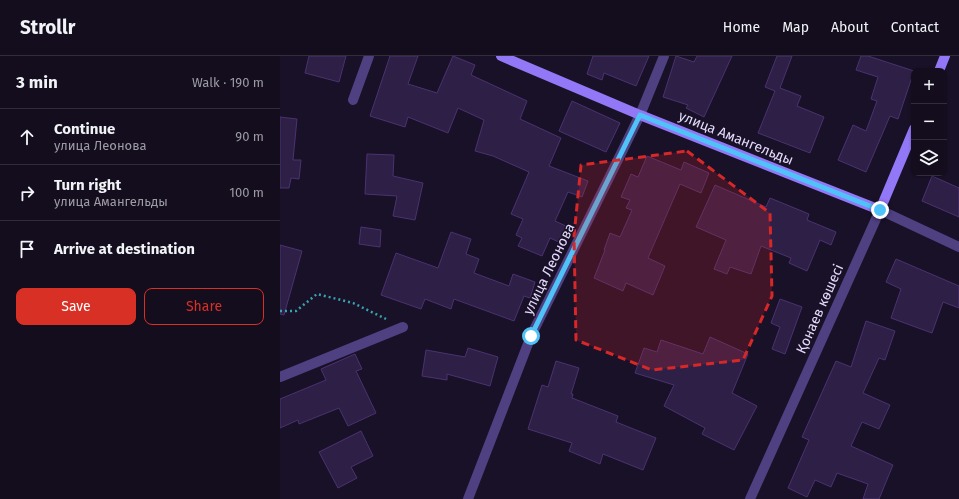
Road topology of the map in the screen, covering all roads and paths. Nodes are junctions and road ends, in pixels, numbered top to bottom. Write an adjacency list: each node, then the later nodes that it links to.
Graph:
1 (369, 56): 6 (street)
2 (501, 56): 7 (main road, улица Амангельды)
3 (664, 56): 7 (street, улица Леонова)
4 (945, 56): 5 (main road)
5 (940, 68)
6 (353, 100)
7 (640, 115): 9 (main road, улица Амангельды); 14 (street, улица Леонова)
8 (911, 137): 9 (main road, Қонаев көшесі)
9 (880, 210): 10 (street, улица Амангельды); 15 (street, Қонаев көшесі)
10 (959, 247)
11 (280, 311): 12 (path)
12 (403, 327): 13 (street)
13 (280, 377)
14 (468, 499)
15 (750, 499)

